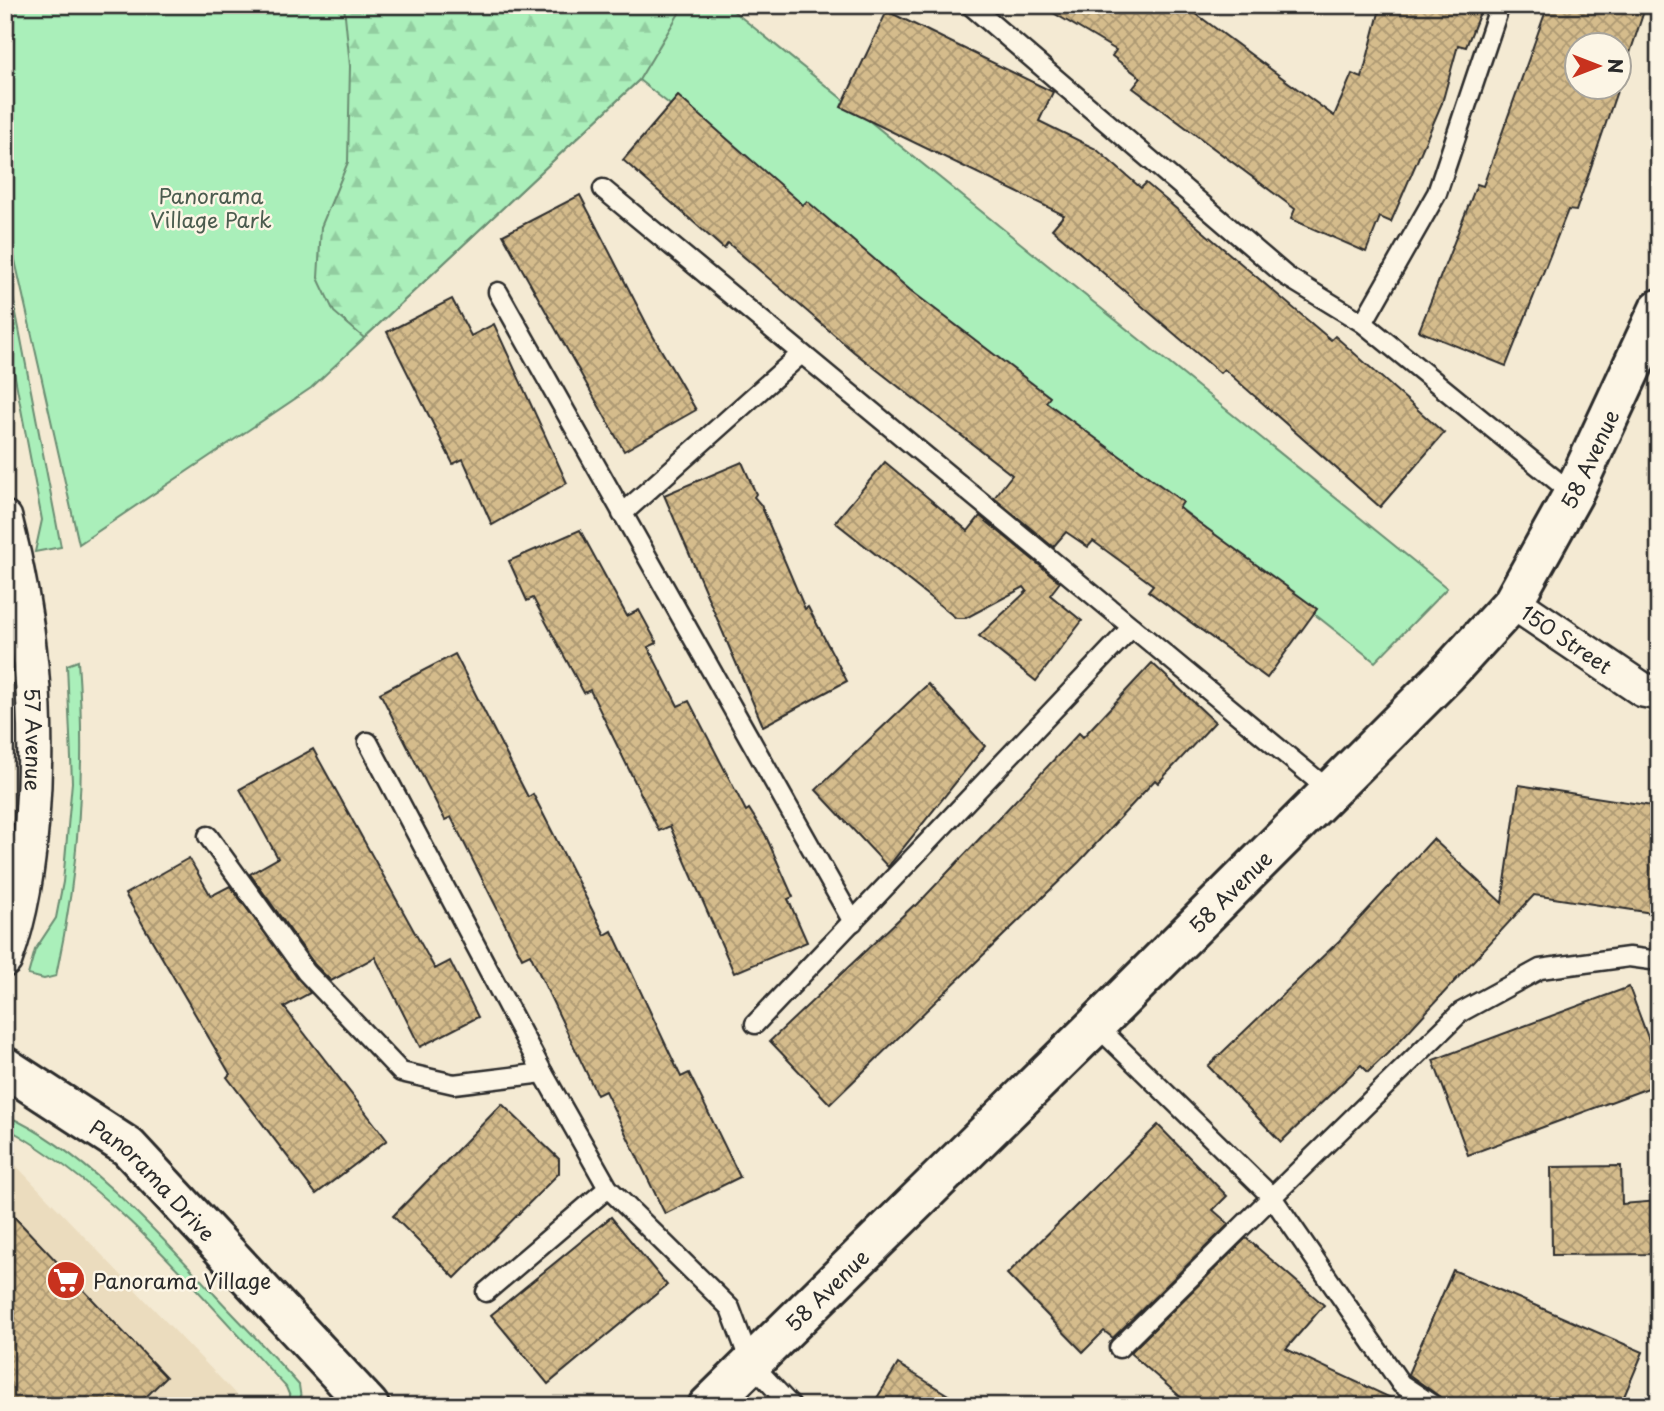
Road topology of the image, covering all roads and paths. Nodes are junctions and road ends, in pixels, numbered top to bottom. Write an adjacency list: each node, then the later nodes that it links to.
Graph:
1 (970, 5): 6 (lane)
2 (1500, 5): 6 (lane)
3 (603, 189): 7 (lane)
4 (498, 292): 9 (lane)
5 (1659, 309): 8 (street, 58 Avenue)
6 (1363, 323): 8 (lane)
7 (801, 354): 9 (lane); 12 (lane)
8 (1573, 494): 11 (street, 58 Avenue)
9 (622, 514): 17 (lane)
10 (5, 518): 18 (street, 57 Avenue)
11 (1513, 602): 13 (street, 150 Street); 15 (street, 58 Avenue)
12 (1132, 627): 15 (lane); 17 (lane)
13 (1659, 694)
14 (368, 743): 23 (lane)
15 (1330, 791): 21 (street, 58 Avenue)
16 (208, 836): 23 (lane)
17 (853, 922): 20 (lane)
18 (5, 960)
19 (1659, 961): 25 (lane)
20 (755, 1024)
21 (1096, 1025): 25 (lane); 28 (street, 58 Avenue)
22 (5, 1067): 29 (street, Panorama Drive)
23 (543, 1073): 24 (lane)
24 (608, 1188): 26 (lane); 28 (lane)
25 (1272, 1197): 27 (lane); 32 (lane)
26 (486, 1292)
27 (1119, 1348)
28 (750, 1362): 30 (street, 58 Avenue); 31 (lane)
29 (369, 1406)
30 (708, 1406)
31 (790, 1406)
32 (1434, 1406)

